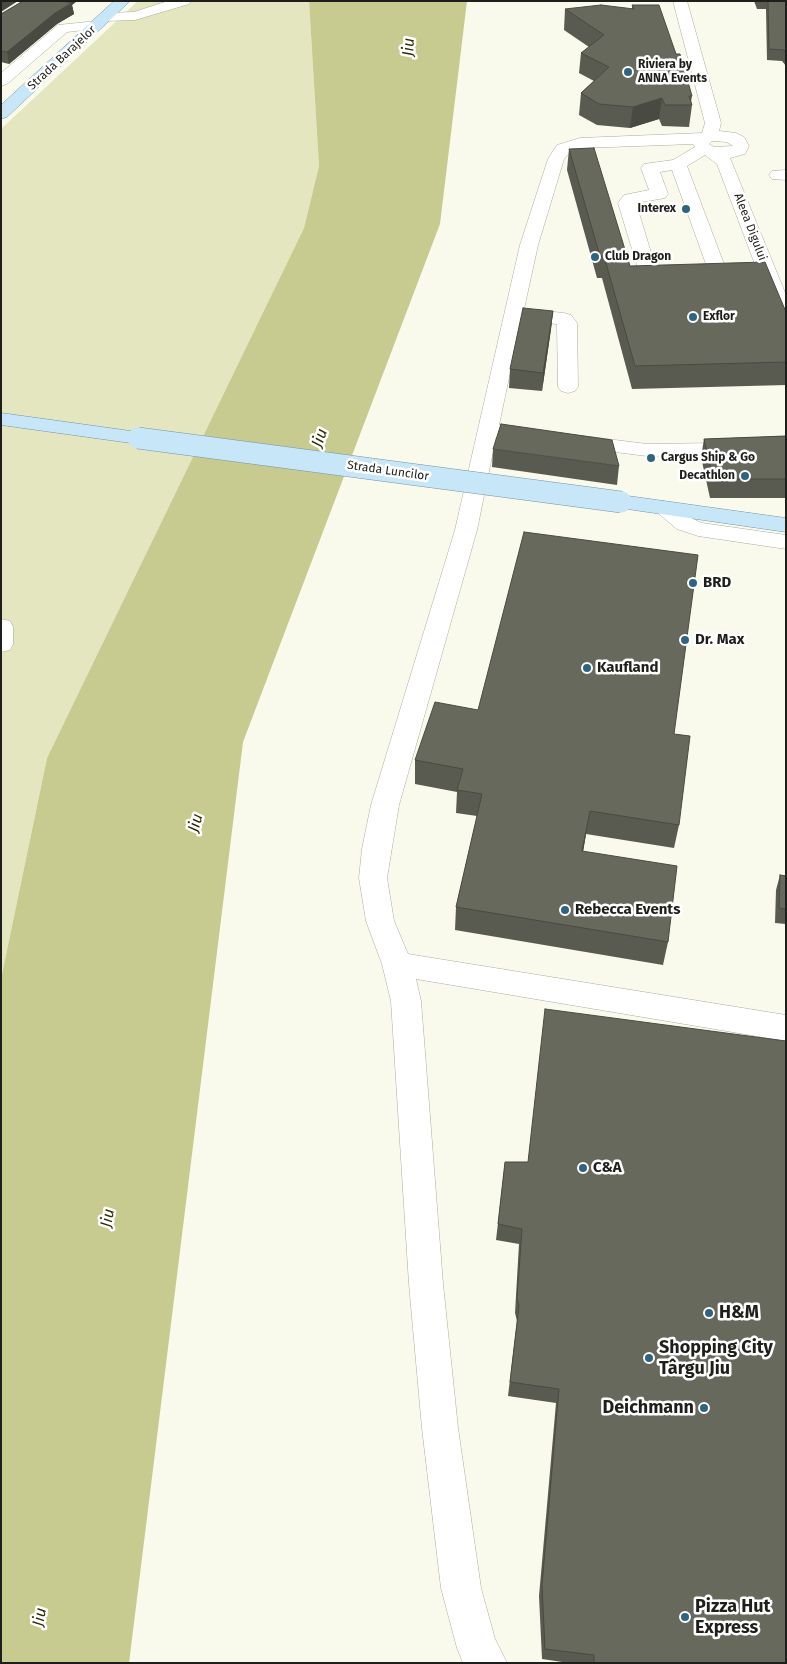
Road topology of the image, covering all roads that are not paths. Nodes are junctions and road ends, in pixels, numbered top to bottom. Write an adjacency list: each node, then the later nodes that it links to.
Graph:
1 (123, 1): 4 (main road, Strada Barajelor)
2 (183, 1): 4 (street)
3 (680, 1): 7 (street, Aleea Digului)
4 (102, 21): 5 (street); 6 (main road, Strada Barajelor)
5 (1, 81)
6 (1, 114)
7 (710, 144): 7 (street); 8 (street); 9 (street); 10 (street, Aleea Digului)
8 (678, 164): 8 (street)
9 (512, 314): 11 (street); 13 (street)
10 (786, 320)
11 (568, 388)
12 (1, 419): 17 (main road, Strada Luncilor, bridge)
13 (487, 429): 14 (street); 21 (street)
14 (524, 434)
15 (553, 438): 16 (street)
16 (786, 448)
17 (663, 508): 18 (street)
18 (783, 530)
19 (1, 627): 20 (street)
20 (1, 644)
21 (397, 964): 22 (street); 23 (street)
22 (786, 1028)
23 (487, 1663)

